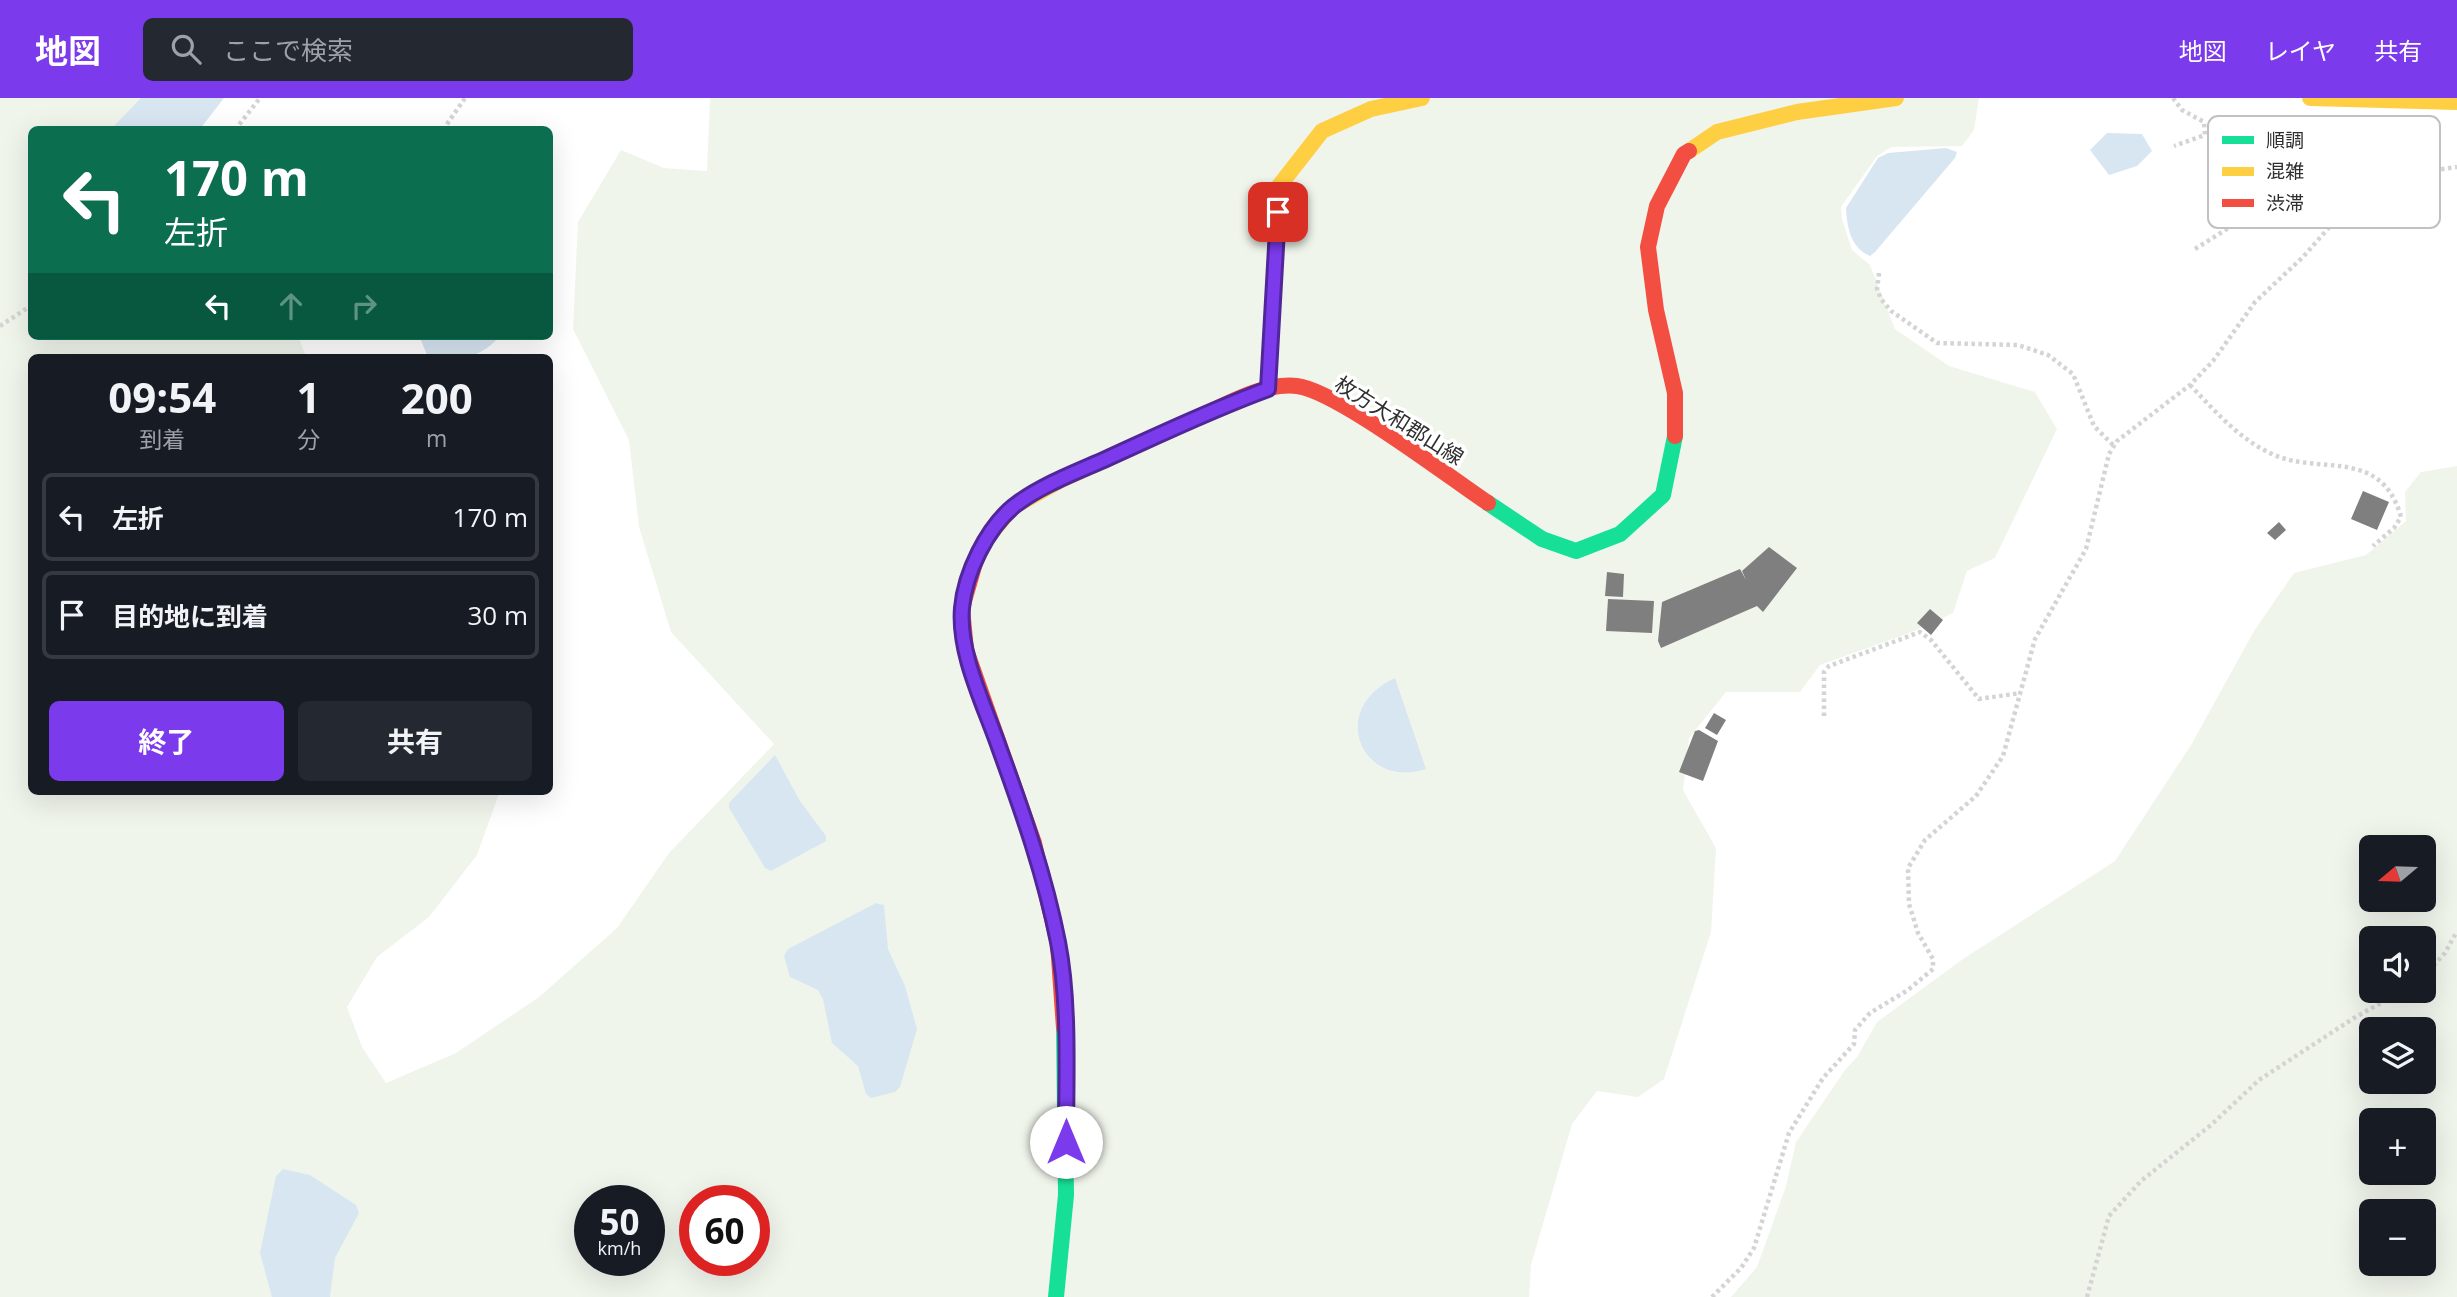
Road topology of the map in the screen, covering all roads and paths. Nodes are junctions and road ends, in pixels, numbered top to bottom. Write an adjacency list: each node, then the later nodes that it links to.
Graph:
1 (260, 98): 8 (path)
2 (466, 98): 9 (path)
3 (1422, 98): 18 (main road)
4 (1896, 98): 18 (main road, 枚方大和郡山線)
5 (2173, 98): 10 (path)
6 (2310, 98): 7 (main road)
7 (2457, 102)
8 (238, 126)
9 (446, 126)
10 (2174, 146)
11 (2228, 228): 13 (path)
12 (2329, 228): 17 (path)
13 (2195, 249)
14 (1879, 273): 19 (path)
15 (28, 308): 16 (path)
16 (0, 326)
17 (2190, 385): 19 (path); 20 (path)
18 (1268, 389): 26 (main road, 枚方大和郡山線)
19 (2114, 446): 21 (path)
20 (2373, 546)
21 (2021, 693): 22 (path); 27 (path)
22 (1824, 716)
23 (2457, 931): 24 (path)
24 (2436, 963)
25 (2381, 1003): 28 (path)
26 (1056, 1297)
27 (1712, 1297)
28 (2087, 1297)

